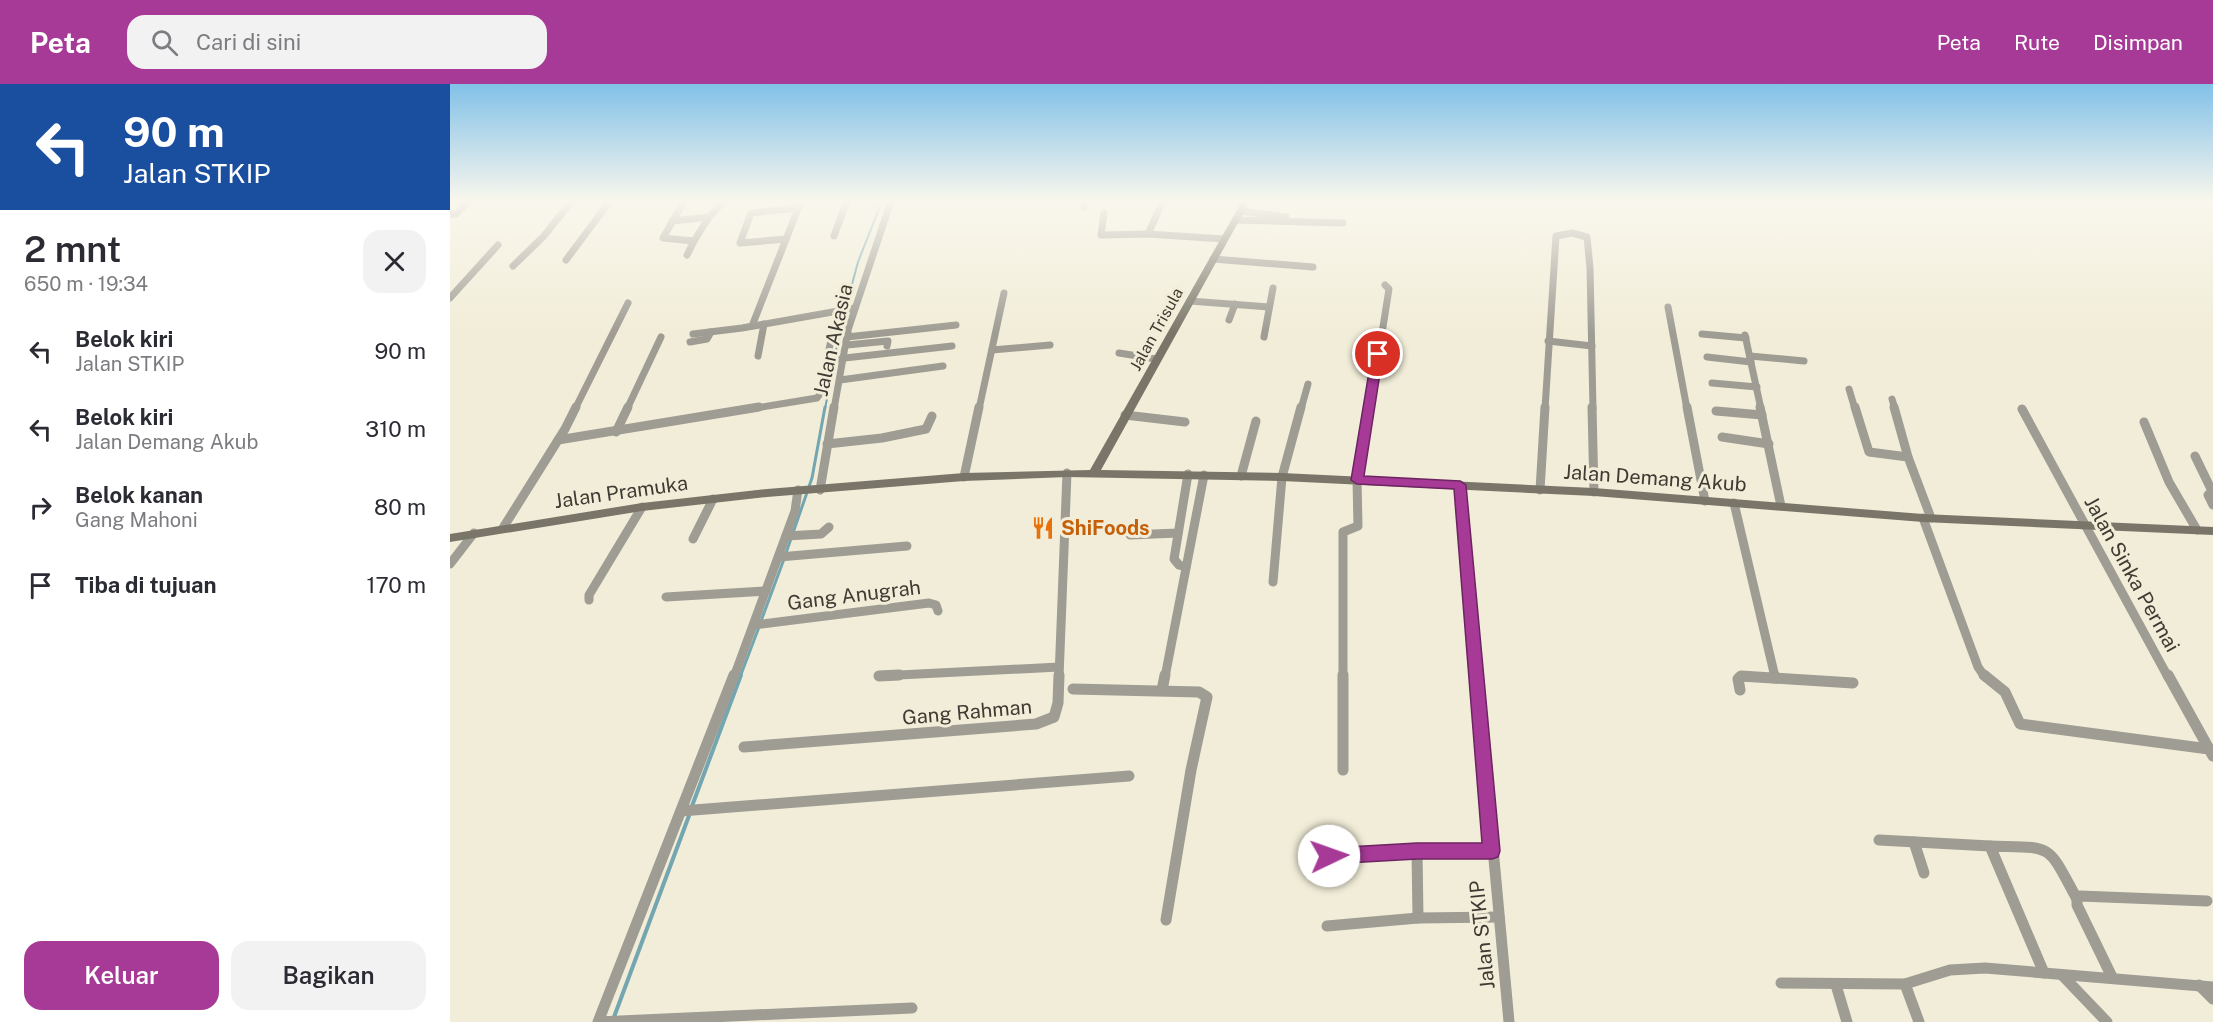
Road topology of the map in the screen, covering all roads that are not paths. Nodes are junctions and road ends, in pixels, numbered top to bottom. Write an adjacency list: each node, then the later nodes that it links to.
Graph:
1 (498, 245): 18 (street)
2 (533, 245): 13 (street)
3 (577, 245): 11 (street)
4 (692, 245): 10 (street)
5 (784, 245): 28 (street)
6 (874, 245): 24 (street, Jalan Akasia)
7 (1221, 245): 12 (street, Jalan Trisula)
8 (1555, 245): 35 (street)
9 (1587, 245): 40 (street)
10 (687, 255)
11 (566, 260)
12 (1213, 260): 14 (street); 19 (street, Jalan Trisula)
13 (513, 266)
14 (1313, 267)
15 (1385, 285): 79 (street)
16 (1273, 288): 22 (street)
17 (1004, 293): 41 (street)
18 (450, 298)
19 (1190, 300): 21 (street); 46 (street, Jalan Trisula)
20 (628, 303): 67 (street)
21 (1235, 304): 22 (street); 25 (street)
22 (1269, 307): 34 (street)
23 (1668, 307): 85 (street)
24 (850, 309): 26 (street); 33 (street, Jalan Akasia)
25 (1229, 320)
26 (764, 324): 28 (street); 43 (street)
27 (956, 325): 33 (street)
28 (752, 326): 29 (street)
29 (711, 332): 30 (street); 36 (street)
30 (693, 334)
31 (1702, 334): 47 (street)
32 (661, 337): 65 (street)
33 (847, 337): 39 (street); 45 (street, Jalan Akasia); 48 (street)
34 (1264, 337)
35 (1548, 341): 40 (street); 82 (street)
36 (690, 342)
37 (952, 345): 45 (street)
38 (1050, 345): 41 (street)
39 (887, 346)
40 (1592, 346): 83 (street)
41 (992, 350): 77 (street)
42 (1119, 353): 46 (street)
43 (758, 356)
44 (1707, 357): 47 (street)
45 (843, 358): 48 (street); 51 (street, Jalan Akasia)
46 (1156, 359): 59 (street, Jalan Trisula)
47 (1751, 359): 49 (street); 54 (street)
48 (827, 360): 65 (street)
49 (1804, 362)
50 (943, 366): 51 (street)
51 (840, 380): 68 (street, Jalan Akasia)
52 (1712, 383): 54 (street)
53 (1308, 384): 78 (street)
54 (1757, 387): 60 (street)
55 (1849, 388): 71 (street)
56 (1892, 399): 71 (street)
57 (2022, 409): 91 (street, Jalan Sinka Permai)
58 (1716, 411): 60 (street)
59 (1125, 415): 63 (street); 73 (street, Jalan Trisula)
60 (1762, 415): 69 (street)
61 (932, 416): 68 (street)
62 (1256, 421): 76 (street)
63 (1185, 422)
64 (2144, 422): 94 (street)
65 (616, 432): 67 (street)
66 (1722, 437): 69 (street)
67 (558, 440): 93 (street)
68 (827, 444): 81 (street, Jalan Akasia)
69 (1769, 444): 88 (street)
70 (2195, 456): 87 (street)
71 (1908, 458): 90 (street)
72 (1066, 473): 73 (street, Jalan Pramuka); 77 (street, Jalan Pramuka); 112 (street, Gang Rahman)
73 (1094, 473): 74 (street, Jalan Demang Akub)
74 (1188, 474): 75 (street, Jalan Demang Akub); 96 (street)
75 (1204, 475): 76 (street, Jalan Demang Akub); 105 (street)
76 (1241, 476): 78 (street, Jalan Demang Akub)
77 (964, 477): 81 (street, Jalan Pramuka)
78 (1282, 477): 79 (street, Jalan Demang Akub); 106 (street)
79 (1357, 480): 80 (street, Jalan Demang Akub); 121 (street)
80 (1469, 486): 82 (street, Jalan Demang Akub); 128 (street, Jalan STKIP)
81 (810, 490): 84 (street, Jalan Pramuka); 99 (street, Jalan Akasia)
82 (1540, 490): 83 (street, Jalan Demang Akub)
83 (1594, 492): 85 (street, Jalan Demang Akub)
84 (713, 499): 89 (street, Jalan Pramuka); 101 (street)
85 (1705, 501): 86 (street, Jalan Demang Akub)
86 (1734, 503): 88 (street, Jalan Demang Akub); 114 (street)
87 (2213, 505)
88 (1781, 506): 90 (street, Jalan Demang Akub)
89 (642, 507): 93 (street, Jalan Pramuka); 109 (street)
90 (1927, 518): 91 (street, Jalan Demang Akub); 120 (street)
91 (2084, 526): 94 (street, Jalan Demang Akub); 120 (street, Jalan Sinka Permai)
92 (829, 527): 99 (street)
93 (503, 528): 97 (street, Jalan Pramuka)
94 (2197, 530): 95 (street, Jalan Demang Akub)
95 (2213, 531)
96 (1178, 533): 98 (street); 105 (street)
97 (474, 534): 100 (street, Jalan Pramuka); 104 (street)
98 (1130, 535)
99 (792, 536): 103 (street, Jalan Akasia)
100 (450, 538)
101 (693, 539)
102 (907, 546): 103 (street)
103 (786, 557): 107 (street, Jalan Akasia)
104 (450, 564)
105 (1186, 567): 117 (street)
106 (1273, 582)
107 (766, 591): 108 (street); 111 (street, Jalan Akasia)
108 (666, 597)
109 (589, 600)
110 (938, 611): 111 (street, Gang Anugrah)
111 (755, 625): 123 (street, Jalan Akasia)
112 (1059, 667): 113 (street); 119 (street, Gang Rahman)
113 (879, 676)
114 (1775, 678): 115 (street); 118 (street)
115 (1853, 683)
116 (1073, 689): 117 (street)
117 (1162, 690): 135 (street)
118 (1740, 690)
119 (744, 747)
120 (2211, 752)
121 (1343, 770)
122 (1129, 776): 123 (street)
123 (681, 811): 148 (street, Jalan Akasia)
124 (1879, 840): 125 (street)
125 (1914, 842): 126 (street); 130 (street)
126 (1990, 846): 131 (street); 137 (street)
127 (1417, 851): 128 (street); 129 (street); 134 (street)
128 (1492, 851): 133 (street, Jalan STKIP)
129 (1329, 856)
130 (1924, 873)
131 (2077, 899): 132 (street); 139 (street)
132 (2207, 901)
133 (1499, 917): 134 (street); 150 (street, Jalan STKIP)
134 (1418, 918): 136 (street)
135 (1166, 921)
136 (1327, 926)
137 (2044, 973): 138 (street); 141 (street)
138 (2062, 975): 139 (street); 153 (street)
139 (2112, 977): 143 (street)
140 (1781, 983): 142 (street)
141 (1905, 984): 142 (street); 152 (street)
142 (1836, 985): 151 (street)
143 (2199, 985): 144 (street); 145 (street)
144 (2213, 987)
145 (2213, 999)
146 (912, 1008): 147 (street)
147 (740, 1020): 149 (street)
148 (615, 1022): 149 (street)
149 (640, 1022)
150 (1509, 1022)
151 (1847, 1022)
152 (1918, 1022)
153 (2107, 1022)

